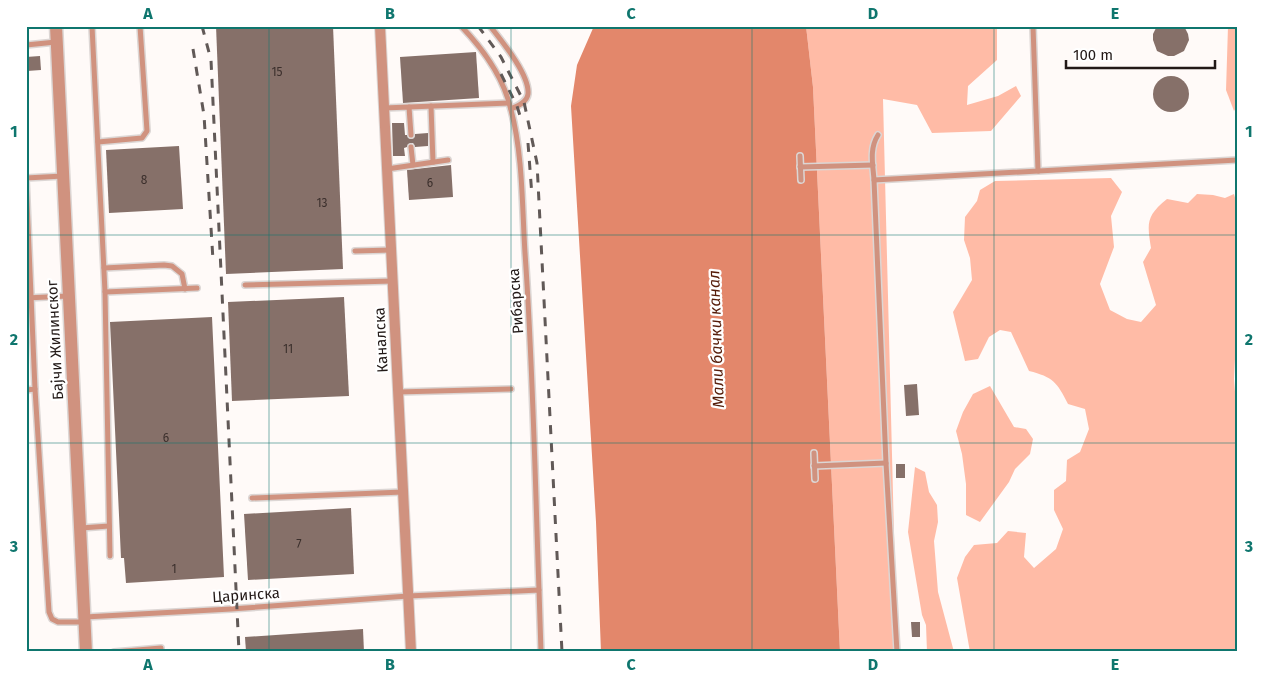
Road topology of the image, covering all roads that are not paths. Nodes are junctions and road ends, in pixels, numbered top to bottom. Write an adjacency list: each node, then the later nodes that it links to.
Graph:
1 (56, 26): 8 (street, Бајчи Жилинског)
2 (92, 26): 16 (lane)
3 (140, 26): 16 (lane)
4 (380, 26): 13 (street, Каналска)
5 (461, 26): 11 (lane, Рибарска)
6 (490, 26): 11 (lane)
7 (1034, 26): 26 (lane)
8 (57, 42): 9 (lane); 27 (street, Бајчи Жилинског)
9 (26, 45)
10 (431, 106): 11 (lane); 12 (lane); 21 (lane)
11 (510, 106): 56 (lane, Рибарска)
12 (409, 107): 13 (lane); 14 (lane)
13 (384, 108): 25 (street, Каналска)
14 (410, 135)
15 (878, 136): 23 (lane)
16 (98, 142): 33 (lane)
17 (411, 147): 22 (lane)
18 (800, 156): 24 (lane)
19 (448, 160): 21 (lane)
20 (1237, 160): 26 (lane)
21 (433, 162): 22 (lane)
22 (414, 165): 25 (lane)
23 (873, 165): 24 (lane); 30 (lane)
24 (800, 167): 29 (lane)
25 (387, 169): 31 (street, Каналска)
26 (1038, 171): 30 (lane)
27 (63, 176): 28 (lane); 39 (street, Бајчи Жилинског)
28 (26, 178): 40 (lane)
29 (801, 180)
30 (874, 180): 48 (lane)
31 (392, 250): 32 (lane); 34 (street, Каналска)
32 (355, 251)
33 (104, 268): 37 (lane); 38 (lane)
34 (393, 282): 35 (lane); 46 (street, Каналска)
35 (245, 285)
36 (197, 288): 37 (lane)
37 (185, 289): 38 (lane)
38 (105, 292): 53 (lane)
39 (69, 296): 40 (lane); 54 (street, Бајчи Жилинског)
40 (29, 298): 41 (lane)
41 (34, 346): 42 (lane); 43 (lane)
42 (26, 347)
43 (35, 389): 45 (lane); 58 (lane, Царинска)
44 (511, 389): 46 (lane)
45 (26, 390)
46 (398, 392): 51 (street, Каналска)
47 (814, 453): 49 (lane)
48 (886, 463): 49 (lane); 64 (lane)
49 (814, 466): 50 (lane)
50 (815, 479)
51 (403, 492): 52 (lane); 57 (street, Каналска)
52 (252, 498)
53 (109, 526): 54 (lane); 55 (lane)
54 (80, 528): 58 (street, Бајчи Жилинског)
55 (110, 556)
56 (539, 590): 57 (lane, Царинска); 63 (lane, Рибарска)
57 (408, 596): 58 (lane, Царинска); 62 (street, Каналска)
58 (85, 619): 59 (street, Бајчи Жилинског)
59 (86, 652)
60 (114, 652): 61 (lane)
61 (161, 652)
62 (411, 652)
63 (541, 652)
64 (897, 652)

